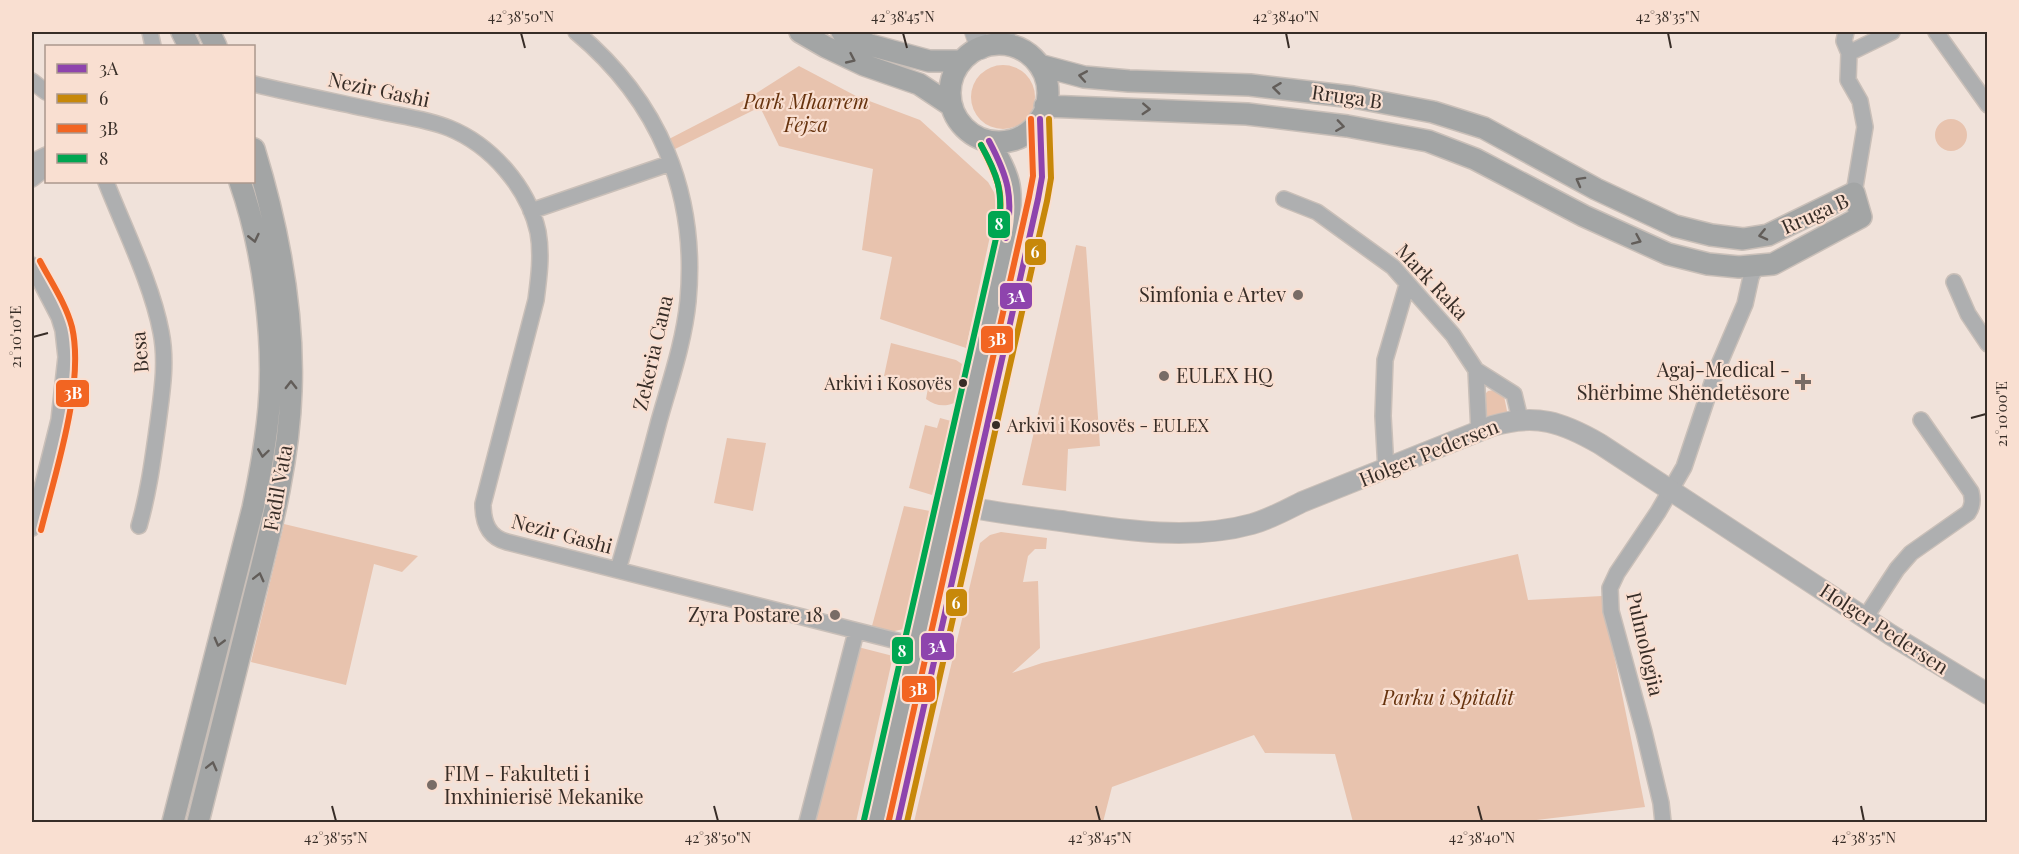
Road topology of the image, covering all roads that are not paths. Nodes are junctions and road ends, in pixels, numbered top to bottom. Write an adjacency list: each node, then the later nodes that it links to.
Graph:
1 (576, 32): 20 (street, Zekeria Cana)
2 (800, 32): 16 (main road, one-way to 16)
3 (842, 32): 10 (main road)
4 (1846, 32): 9 (street)
5 (1892, 32): 9 (street)
6 (1936, 32): 15 (street)
7 (1009, 39): 8 (main road); 11 (main road)
8 (978, 40): 10 (main road)
9 (1849, 53): 25 (street)
10 (962, 61): 16 (main road)
11 (1039, 65): 17 (main road); 25 (main road, Rruga B, one-way to 11)
12 (32, 81): 14 (street)
13 (255, 84): 27 (street, Nezir Gashi)
14 (45, 91)
15 (1988, 105)
16 (952, 106): 18 (main road)
17 (1043, 112): 18 (main road); 29 (main road, Rruga B, one-way to 29); 40 (main road)
18 (989, 141): 39 (main road)
19 (255, 153): 49 (main road, Fadil Vata, one-way to 19)
20 (671, 163): 27 (street); 43 (street, Zekeria Cana)
21 (45, 169): 22 (street)
22 (32, 178)
23 (106, 183): 41 (street, Besa)
24 (240, 183): 48 (main road, Fadil Vata, one-way to 48)
25 (1854, 193): 29 (main road, Rruga B)
26 (1284, 199): 31 (street, Mark Raka)
27 (531, 211): 43 (street, Nezir Gashi)
28 (32, 265): 42 (street)
29 (1756, 267): 38 (street, Pulmologjia)
30 (1954, 282): 32 (street)
31 (1407, 285): 33 (street, Mark Raka); 37 (street)
32 (1988, 344)
33 (1476, 370): 34 (street, Mark Raka); 36 (street)
34 (1520, 419): 36 (street, Holger Pedersen); 38 (street, Holger Pedersen)
35 (1921, 420): 44 (street)
36 (1479, 431): 37 (street, Holger Pedersen)
37 (1386, 470): 40 (street, Holger Pedersen)
38 (1671, 490): 44 (street, Holger Pedersen); 53 (street, Pulmologjia)
39 (946, 502): 40 (street, Holger Pedersen); 46 (main road)
40 (970, 508): 52 (main road)
41 (139, 526)
42 (32, 528)
43 (618, 570): 45 (street, Nezir Gashi)
44 (1865, 618): 47 (street, Holger Pedersen)
45 (856, 632): 46 (street, Nezir Gashi); 50 (street)
46 (913, 645): 51 (main road)
47 (1988, 694)
48 (173, 822)
49 (198, 822)
50 (807, 822)
51 (873, 822)
52 (898, 822)
53 (1663, 822)

